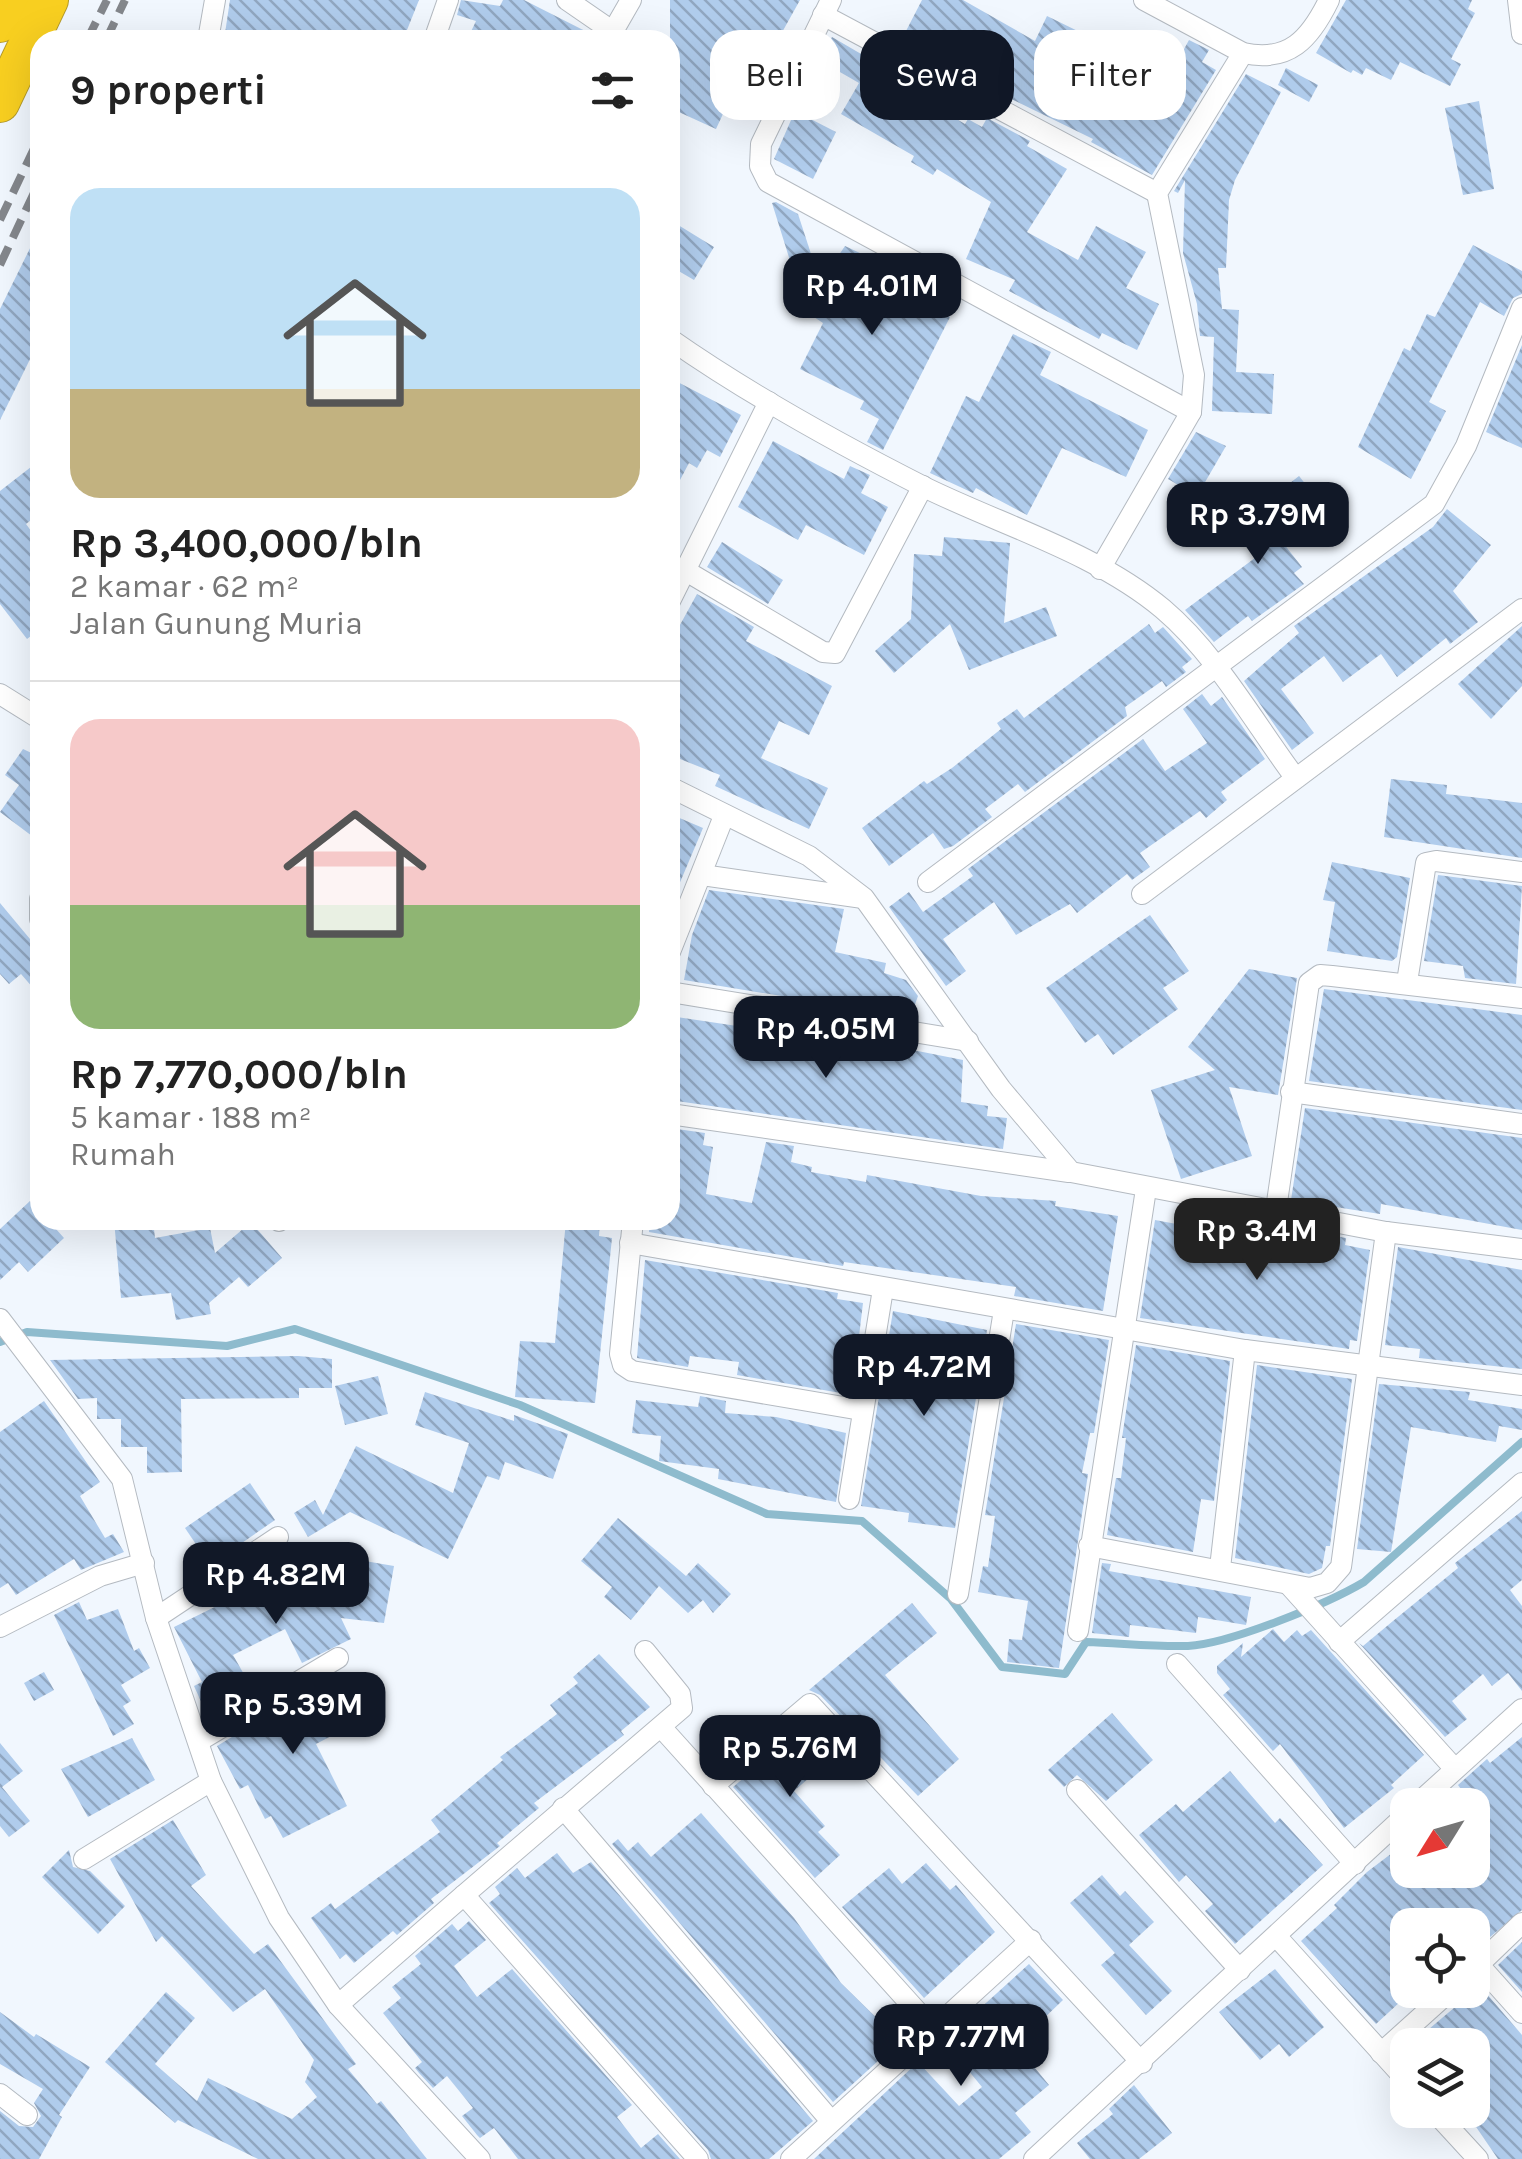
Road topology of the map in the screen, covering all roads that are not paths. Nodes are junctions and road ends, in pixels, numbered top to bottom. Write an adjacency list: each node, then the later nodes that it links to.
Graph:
1 (11, 0): 11 (highway)
2 (49, 0): 12 (highway)
3 (216, 0): 13 (street)
4 (448, 0): 14 (street)
5 (631, 0): 16 (street)
6 (1144, 0): 19 (street)
7 (1328, 0): 19 (street)
8 (1518, 0): 17 (street)
9 (572, 2): 15 (street)
10 (827, 7): 21 (street); 25 (street)
11 (0, 22)
12 (35, 30)
13 (210, 30)
14 (438, 30)
15 (603, 30)
16 (614, 30)
17 (1522, 34)
18 (30, 40): 20 (highway)
19 (1243, 53): 21 (street)
20 (0, 103)
21 (1157, 193): 25 (street)
22 (1522, 308): 31 (street)
23 (680, 345): 24 (street)
24 (769, 402): 26 (street); 28 (street)
25 (1191, 412): 27 (street)
26 (923, 486): 27 (street); 28 (street)
27 (1100, 568): 31 (street)
28 (686, 571): 29 (street)
29 (680, 581)
30 (1522, 609): 34 (street)
31 (1216, 670): 34 (street); 39 (street)
32 (0, 694): 33 (street)
33 (30, 713)
34 (1294, 776): 40 (street)
35 (680, 792): 36 (street)
36 (724, 816): 38 (street); 41 (street)
37 (1522, 872): 43 (street)
38 (702, 875): 41 (street); 42 (street)
39 (928, 882)
40 (1142, 894)
41 (864, 898): 46 (street)
42 (680, 928)
43 (1408, 982): 45 (street); 47 (street)
44 (680, 994): 46 (street)
45 (1522, 998)
46 (968, 1041): 50 (street)
47 (1291, 1092): 49 (street); 52 (street)
48 (680, 1115): 50 (street)
49 (1522, 1124)
50 (1071, 1172): 51 (street)
51 (1146, 1189): 52 (street); 60 (street)
52 (1276, 1209): 54 (street)
53 (632, 1230): 55 (street)
54 (1386, 1232): 56 (street); 62 (street)
55 (630, 1243): 57 (street); 64 (street)
56 (1522, 1250)
57 (883, 1290): 58 (street); 64 (street)
58 (1004, 1310): 60 (street); 72 (street)
59 (1, 1320): 69 (street)
60 (1127, 1327): 61 (street); 68 (street)
61 (1245, 1350): 62 (street); 70 (street)
62 (1371, 1366): 63 (street); 71 (street)
63 (1522, 1385)
64 (861, 1410): 66 (street)
65 (1522, 1483): 76 (street)
66 (849, 1499)
67 (278, 1538): 73 (street)
68 (1089, 1546): 70 (street); 75 (street)
69 (144, 1563): 73 (street); 74 (street)
70 (1220, 1568): 71 (street)
71 (1294, 1592): 76 (street)
72 (958, 1594)
73 (156, 1618): 82 (street)
74 (2, 1622)
75 (1078, 1631)
76 (1340, 1642): 83 (street)
77 (645, 1651): 81 (street)
78 (338, 1658): 82 (street)
79 (1176, 1664): 91 (street)
80 (1522, 1709): 83 (street)
81 (661, 1727): 85 (street); 88 (street)
82 (199, 1742): 84 (street)
83 (1454, 1768): 86 (street)
84 (210, 1780): 90 (street); 99 (street)
85 (713, 1786): 95 (street); 102 (street)
86 (1433, 1788)
87 (1076, 1790): 97 (street)
88 (563, 1808): 92 (street); 108 (street)
89 (1390, 1830): 91 (street)
90 (84, 1859)
91 (1355, 1864): 94 (street)
92 (464, 1895): 99 (street); 112 (street)
93 (1522, 1924): 96 (street)
94 (1277, 1938): 97 (street); 103 (street)
95 (1030, 1940): 102 (street); 105 (street)
96 (1490, 1955)
97 (1240, 1970): 105 (street)
98 (1490, 1982): 101 (street)
99 (338, 2005): 111 (street)
100 (1431, 2008): 103 (street)
101 (1522, 2013)
102 (933, 2029): 108 (street)
103 (1382, 2053): 104 (street)
104 (1390, 2062)
105 (1142, 2063): 110 (street)
106 (0, 2094): 107 (street)
107 (26, 2114)
108 (831, 2122): 113 (street)
109 (1450, 2128): 114 (street)
110 (1048, 2155)
111 (480, 2159)
112 (698, 2159)
113 (791, 2159)
114 (1478, 2159)

